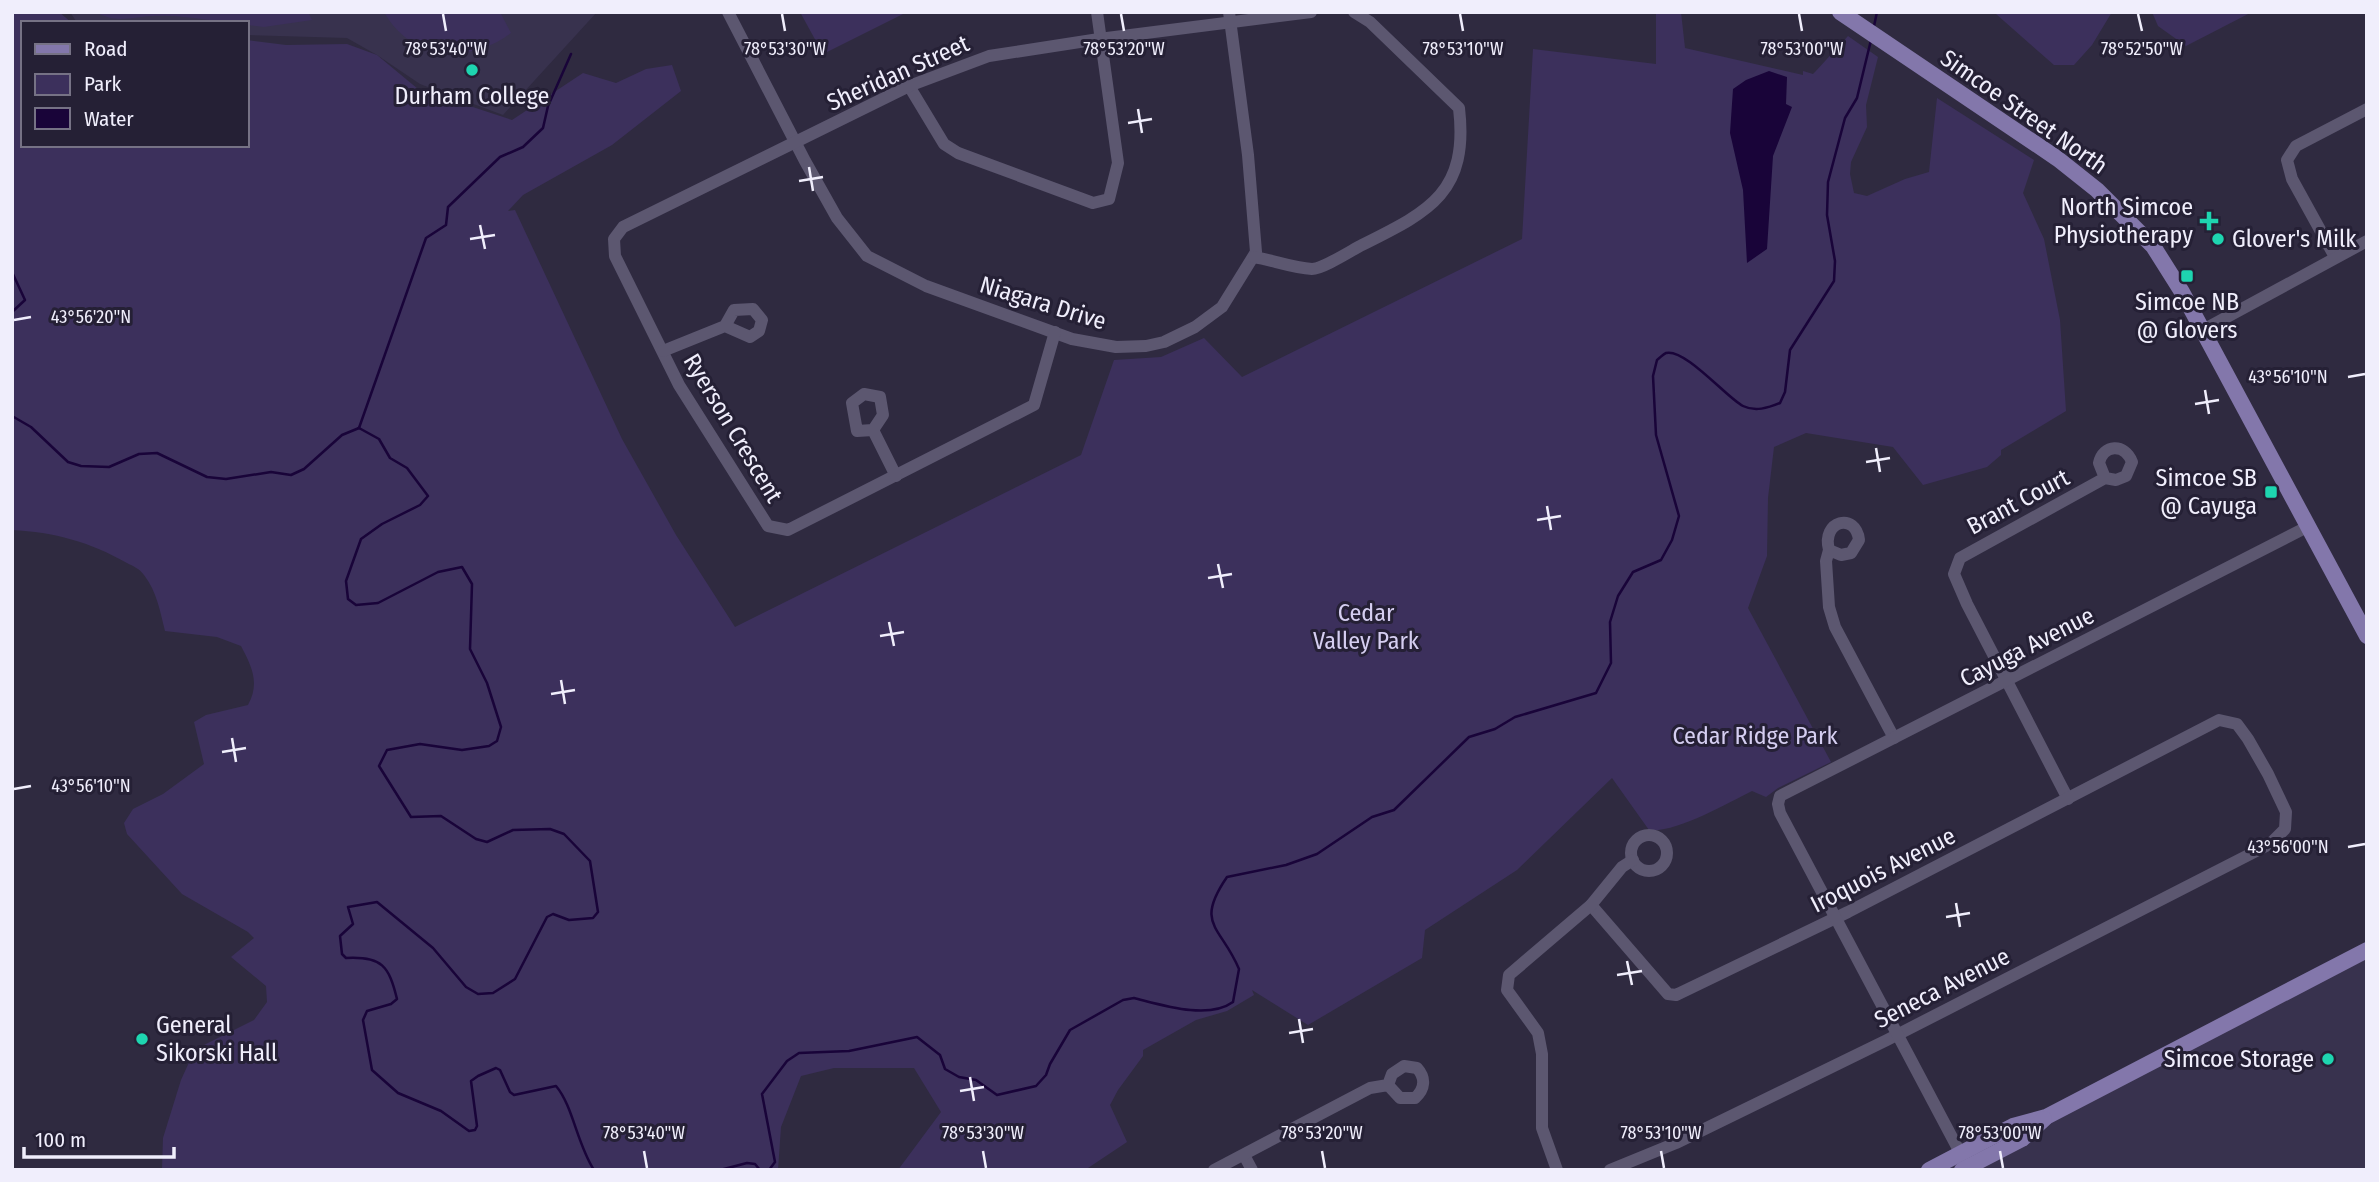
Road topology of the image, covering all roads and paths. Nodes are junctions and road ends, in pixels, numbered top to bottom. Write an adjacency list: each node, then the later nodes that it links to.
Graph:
1 (729, 12): 10 (street, Niagara Drive)
2 (1097, 12): 7 (street)
3 (1311, 12): 6 (street, Sheridan Street)
4 (1354, 12): 12 (street)
5 (1843, 14): 15 (main road, Simcoe Street North)
6 (1229, 17): 7 (street, Sheridan Street); 12 (street)
7 (1099, 39): 8 (street, Sheridan Street); 8 (street)
8 (909, 86): 10 (street, Sheridan Street)
9 (2367, 109): 13 (street)
10 (795, 143): 16 (street, Niagara Drive); 17 (street, Ryerson Crescent)
11 (2367, 241): 13 (street)
12 (1254, 257): 16 (street, Niagara Drive)
13 (2335, 257): 15 (street)
14 (725, 326): 17 (street)
15 (2203, 330): 21 (main road, Simcoe Street North)
16 (1055, 332): 19 (street, Ryerson Crescent)
17 (663, 351): 19 (street, Ryerson Crescent)
18 (873, 429): 19 (street)
19 (896, 476)
20 (2105, 478): 24 (street, Brant Court)
21 (2309, 526): 23 (main road, Simcoe Street North); 24 (street, Cayuga Avenue)
22 (1829, 550): 25 (street)
23 (2367, 636)
24 (2007, 680): 25 (street, Cayuga Avenue); 26 (street)
25 (1894, 738): 30 (street, Cayuga Avenue)
26 (2068, 799): 27 (street, Iroquois Avenue); 30 (street, Iroquois Avenue)
27 (2285, 829): 32 (street, Seneca Avenue)
28 (1633, 860): 29 (street)
29 (1591, 905): 30 (street, Iroquois Avenue); 38 (street)
30 (1836, 918): 32 (street)
31 (2367, 950): 35 (main road)
32 (1898, 1035): 35 (street); 39 (street, Seneca Avenue)
33 (1388, 1085): 34 (street)
34 (1244, 1155): 36 (street); 37 (street)
35 (1965, 1165): 40 (main road)
36 (1214, 1170)
37 (1252, 1170)
38 (1557, 1170)
39 (1609, 1170)
40 (1929, 1170)

